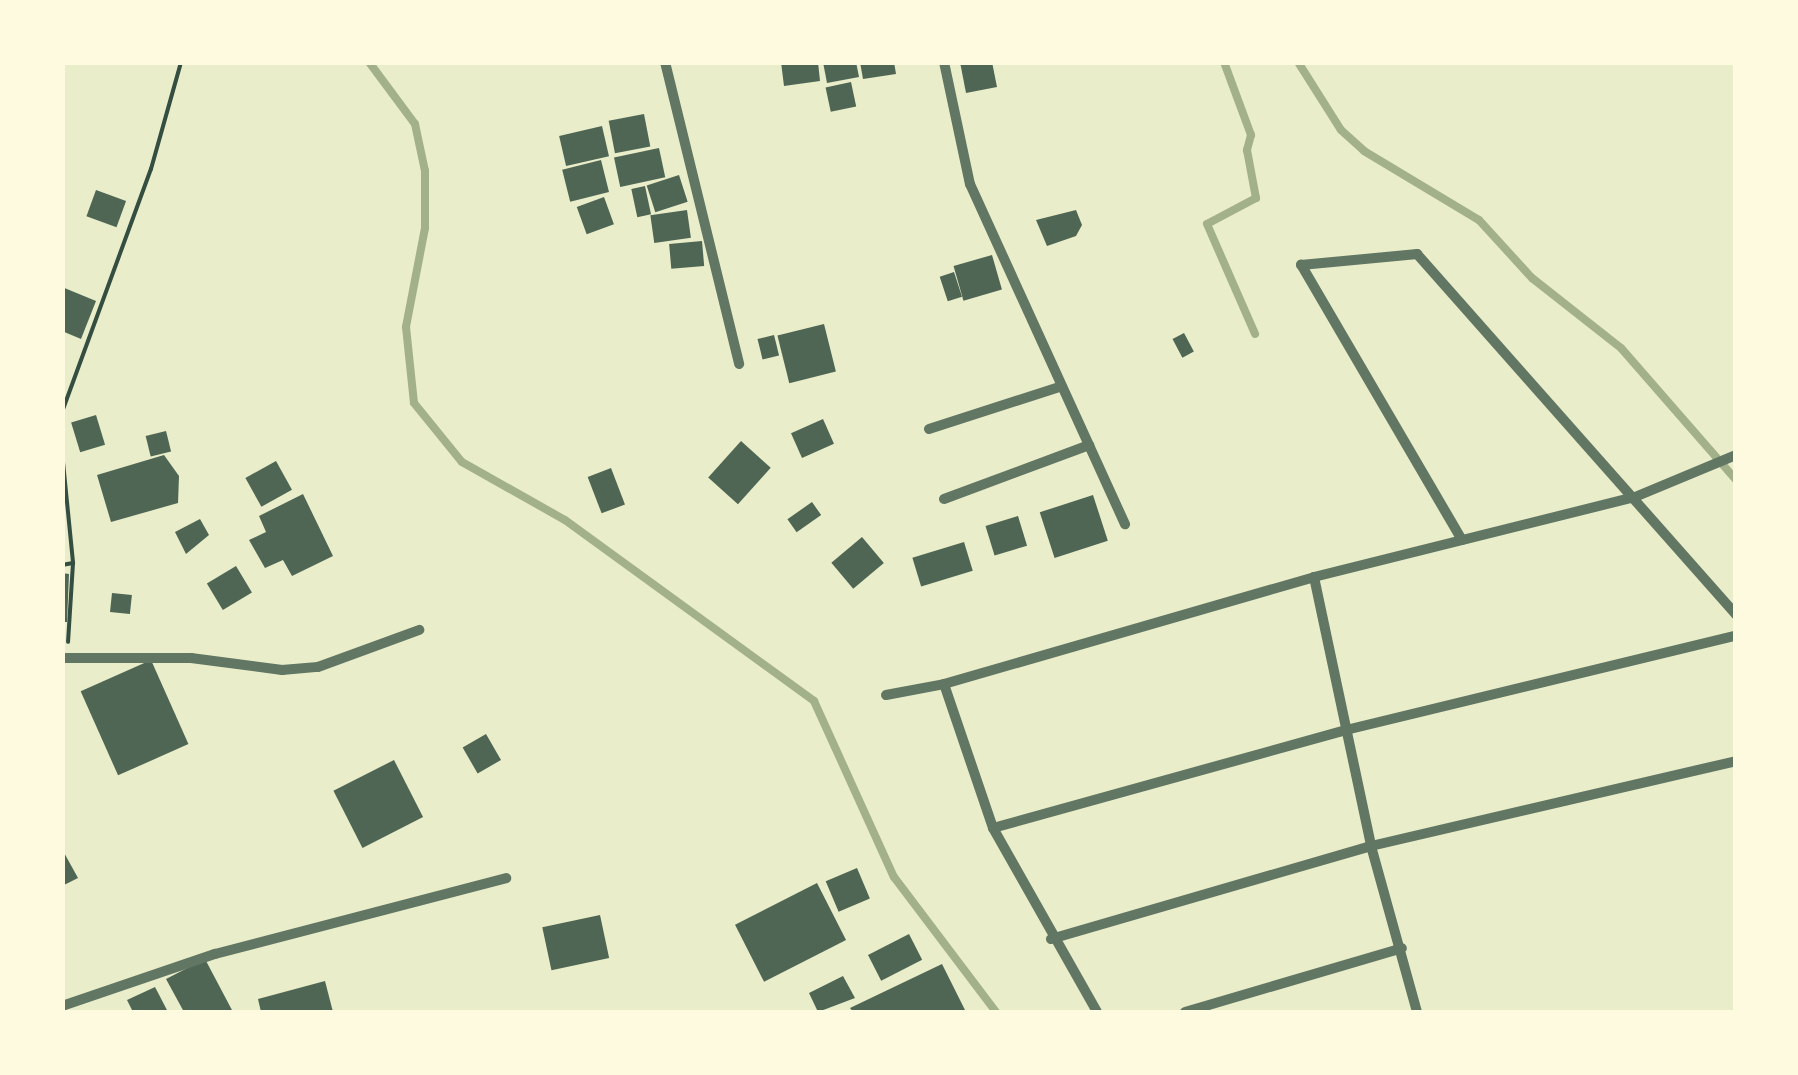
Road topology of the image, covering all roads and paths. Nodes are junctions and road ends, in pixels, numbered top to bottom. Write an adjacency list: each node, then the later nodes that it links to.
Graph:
1 (180, 62): 6 (path)
2 (666, 62): 4 (street)
3 (944, 62): 5 (street)
4 (739, 364)
5 (1060, 387): 7 (street); 8 (street)
6 (62, 412)
7 (928, 429)
8 (1089, 445): 12 (street); 13 (street)
9 (62, 452): 15 (path)
10 (1736, 455): 11 (street)
11 (1635, 496): 14 (street); 14 (street); 18 (street)
12 (944, 498)
13 (1125, 524)
14 (1462, 540): 17 (street)
15 (73, 563): 16 (path); 21 (path)
16 (62, 565)
17 (1314, 576): 22 (street); 24 (street)
18 (1736, 615)
19 (419, 630): 21 (street)
20 (1736, 636): 24 (street)
21 (64, 658)
22 (944, 684): 23 (street); 26 (street)
23 (886, 696)
24 (1346, 730): 26 (street); 27 (street)
25 (1736, 760): 27 (street)
26 (993, 828): 29 (street)
27 (1371, 846): 29 (street); 30 (street)
28 (506, 878): 31 (street)
29 (1051, 939): 32 (street)
30 (1402, 948): 33 (street); 34 (street)
31 (62, 1006)
32 (1097, 1012)
33 (1185, 1012)
34 (1417, 1012)

